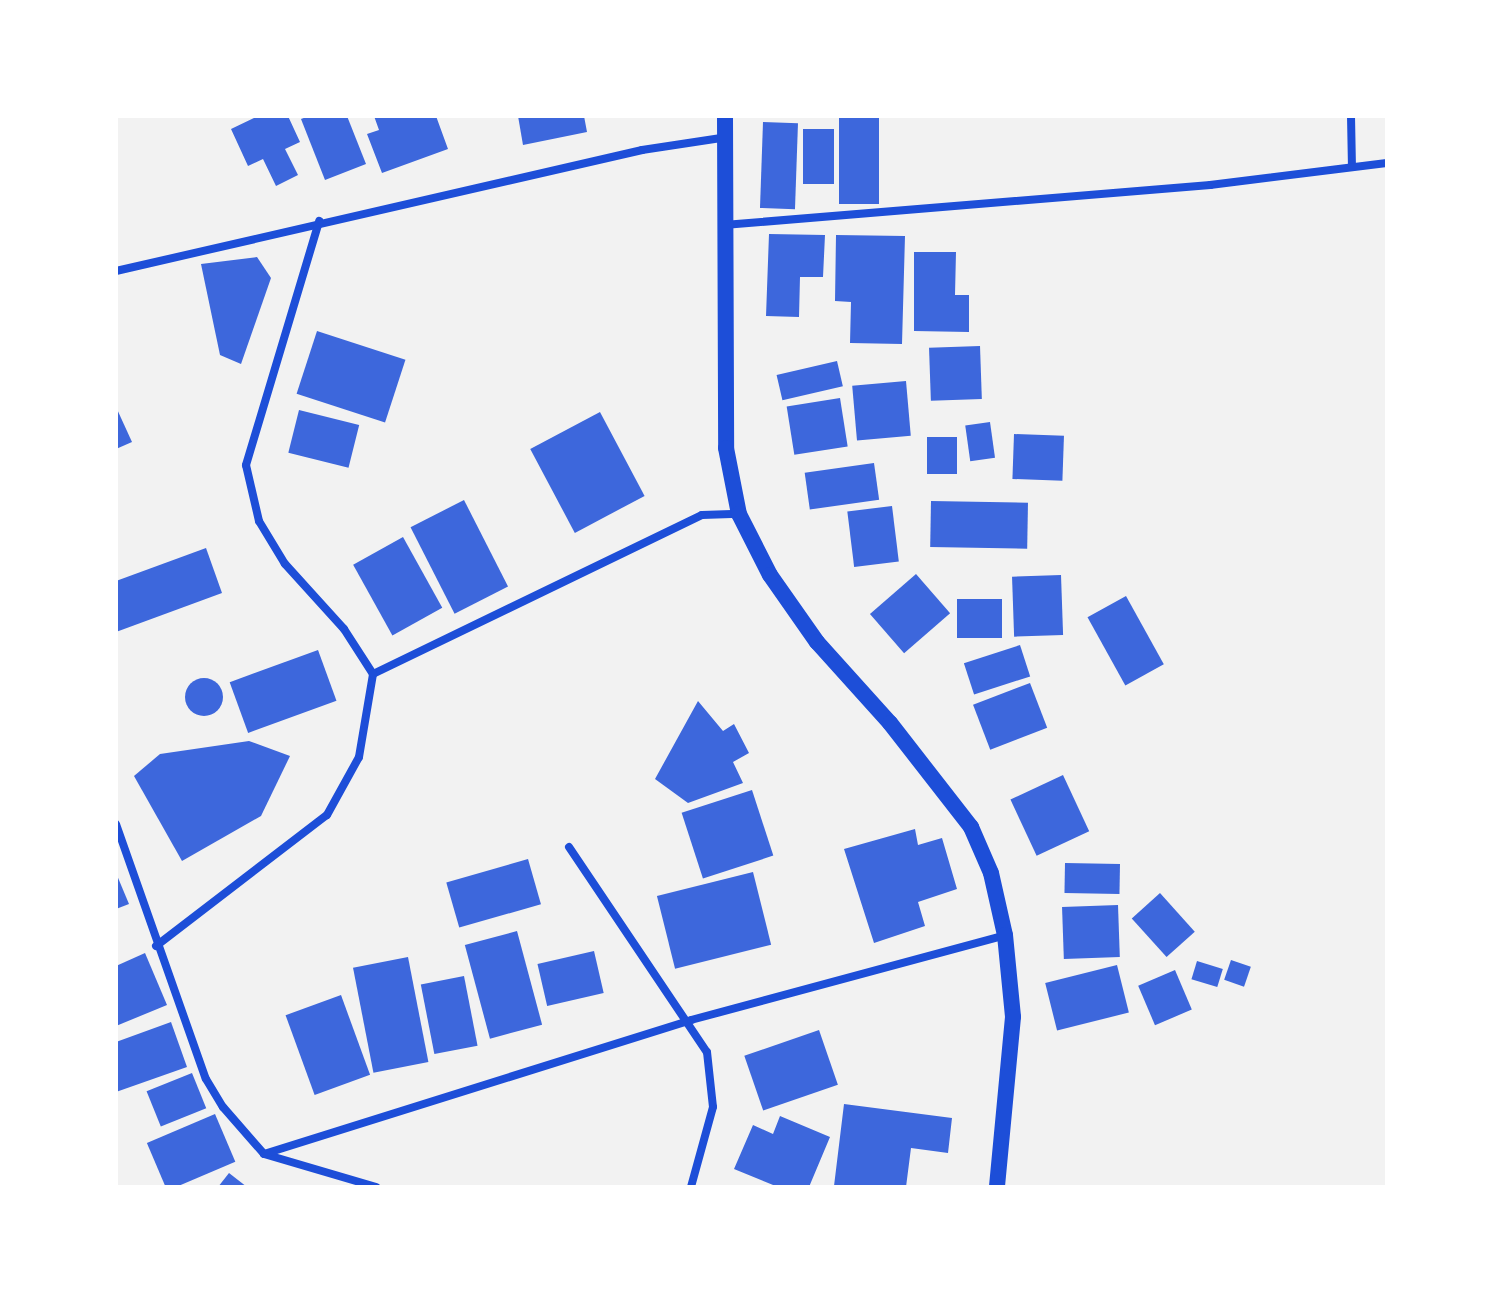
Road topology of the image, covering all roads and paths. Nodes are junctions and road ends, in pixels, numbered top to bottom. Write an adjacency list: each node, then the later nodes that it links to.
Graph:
1 (725, 116): 3 (main road)
2 (1351, 116): 5 (street)
3 (721, 138): 6 (street); 7 (main road)
4 (1387, 163): 5 (street)
5 (1352, 167): 7 (street)
6 (319, 221): 8 (street); 10 (street)
7 (723, 225): 9 (main road)
8 (116, 271)
9 (739, 514): 10 (street); 13 (main road)
10 (373, 674): 14 (street)
11 (116, 824): 14 (street)
12 (569, 847): 15 (street)
13 (1005, 935): 15 (street); 19 (main road)
14 (156, 946): 16 (street)
15 (691, 1020): 16 (street); 18 (street)
16 (264, 1154): 17 (street)
17 (376, 1187)
18 (691, 1187)
19 (997, 1187)

